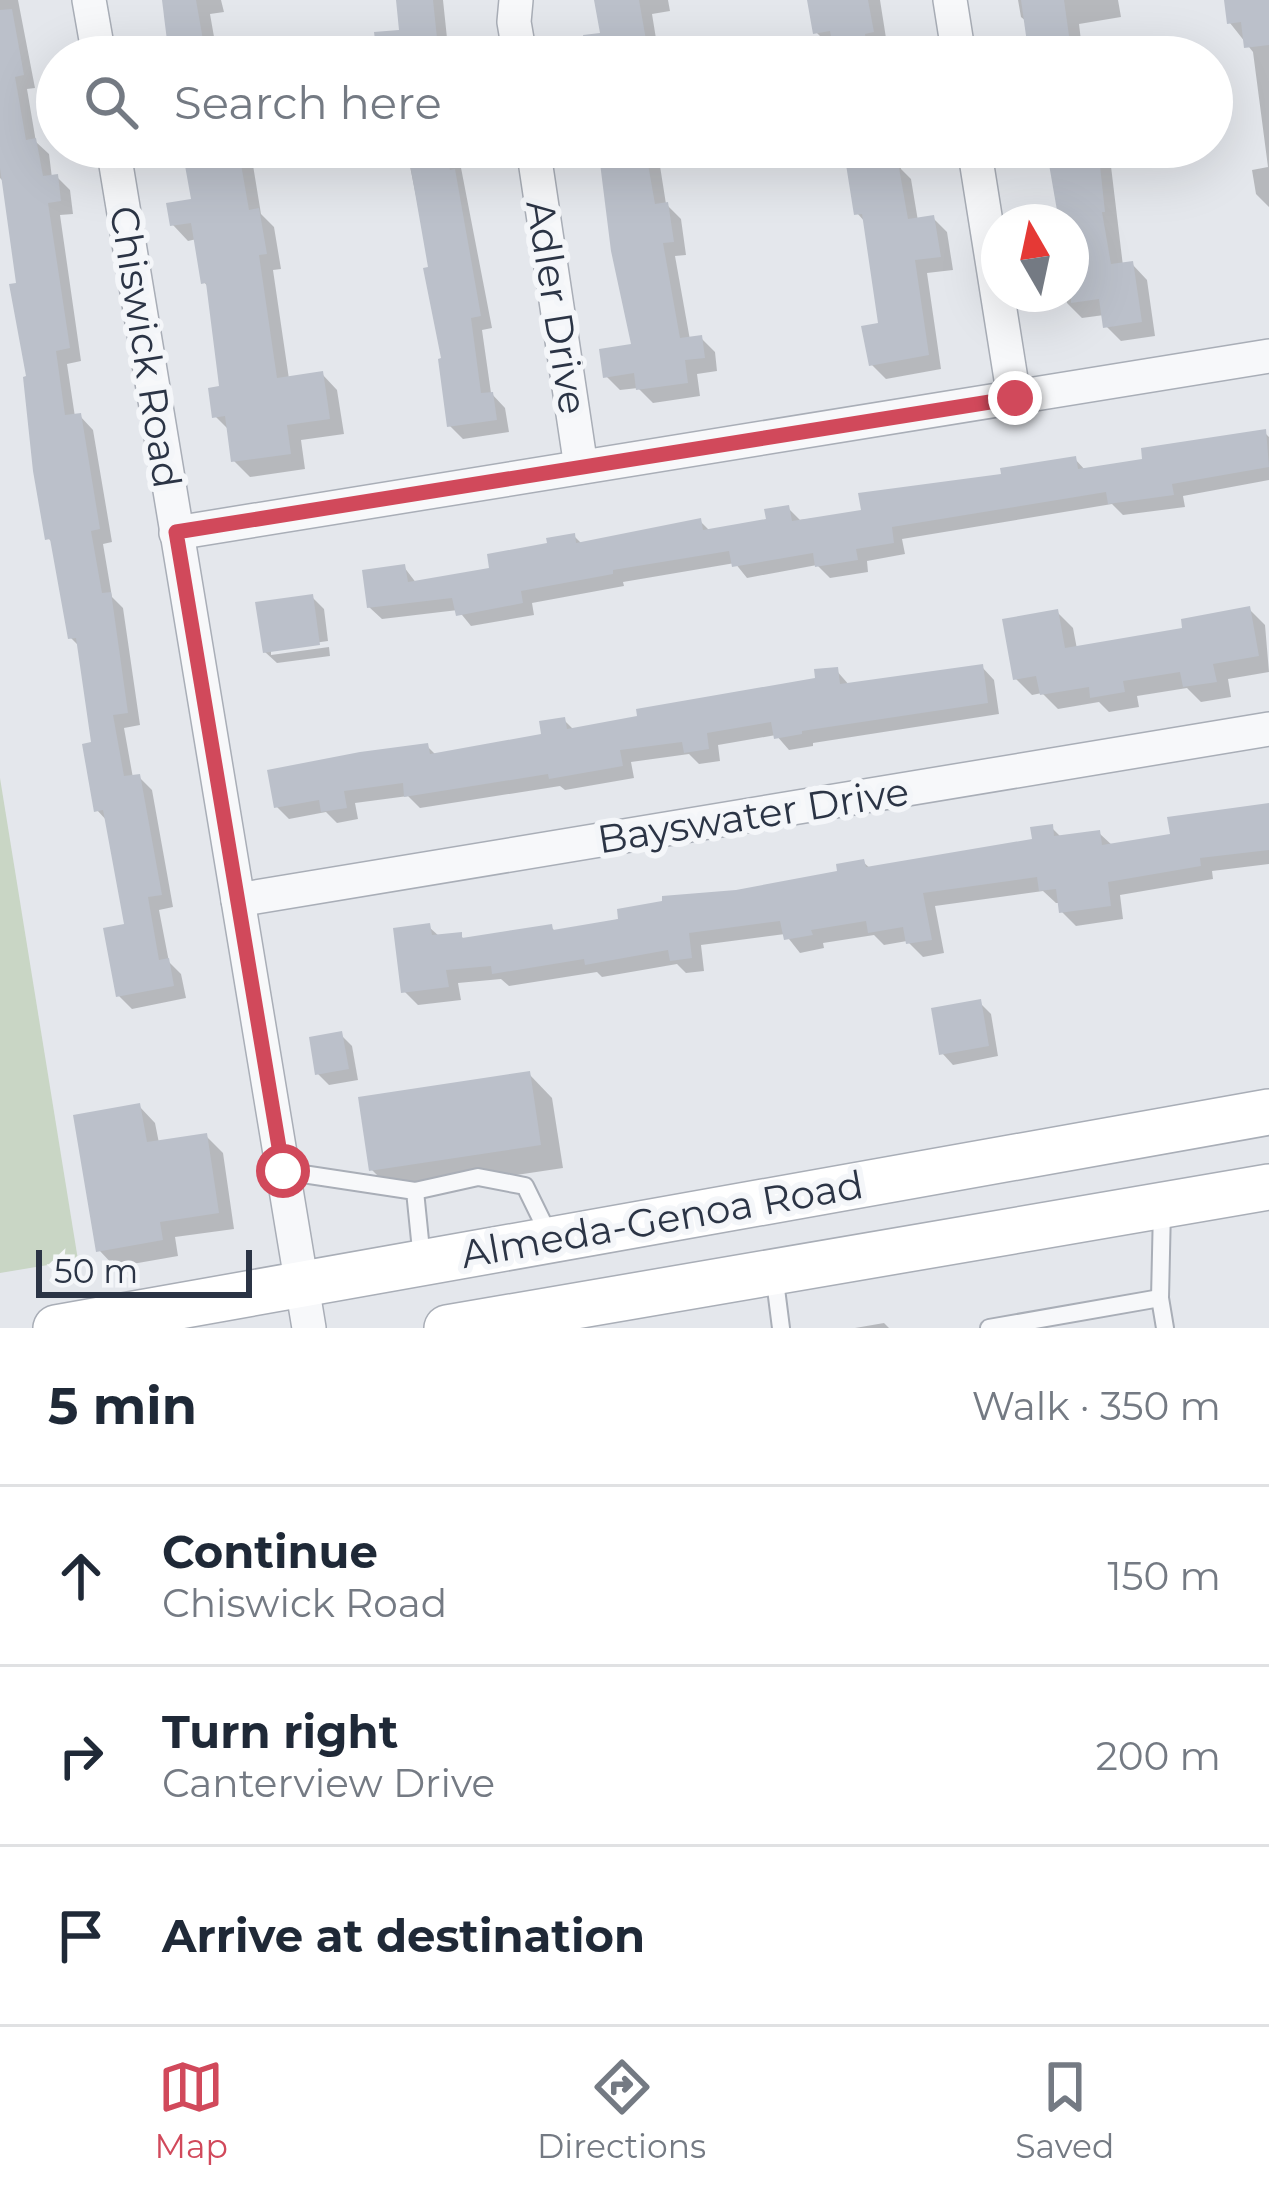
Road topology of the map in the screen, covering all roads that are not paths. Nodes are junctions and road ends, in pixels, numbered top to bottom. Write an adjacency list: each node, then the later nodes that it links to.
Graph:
1 (89, 0): 4 (street)
2 (516, 0): 5 (street)
3 (950, 0): 6 (street)
4 (95, 36)
5 (516, 36)
6 (956, 36)
7 (116, 168): 13 (street, Chiswick Road)
8 (536, 168): 12 (street, Adler Drive)
9 (977, 168): 11 (street)
10 (1269, 356): 11 (street)
11 (1015, 398): 12 (street)
12 (581, 467): 13 (street)
13 (176, 532): 15 (street, Chiswick Road)
14 (1269, 729): 15 (street, Bayswater Drive)
15 (238, 900): 18 (street, Chiswick Road)
16 (1269, 1112): 17 (main road, Almeda-Genoa Road)
17 (1154, 1132): 21 (main road); 22 (main road, Almeda-Genoa Road)
18 (283, 1171): 20 (lane); 25 (street, Chiswick Road)
19 (1269, 1187): 21 (main road, Almeda-Genoa Road)
20 (416, 1191): 22 (lane); 23 (lane)
21 (1162, 1206): 24 (main road, Almeda-Genoa Road); 26 (lane)
22 (551, 1239): 23 (main road, Almeda-Genoa Road)
23 (422, 1262): 25 (main road, Almeda-Genoa Road)
24 (774, 1273): 29 (main road, Almeda-Genoa Road); 30 (lane)
25 (302, 1282): 27 (main road, Almeda-Genoa Road); 28 (street, Chiswick Road)
26 (1160, 1298): 31 (lane); 32 (lane)
27 (56, 1328)
28 (309, 1328)
29 (447, 1328)
30 (781, 1328)
31 (989, 1328)
32 (1165, 1328)

